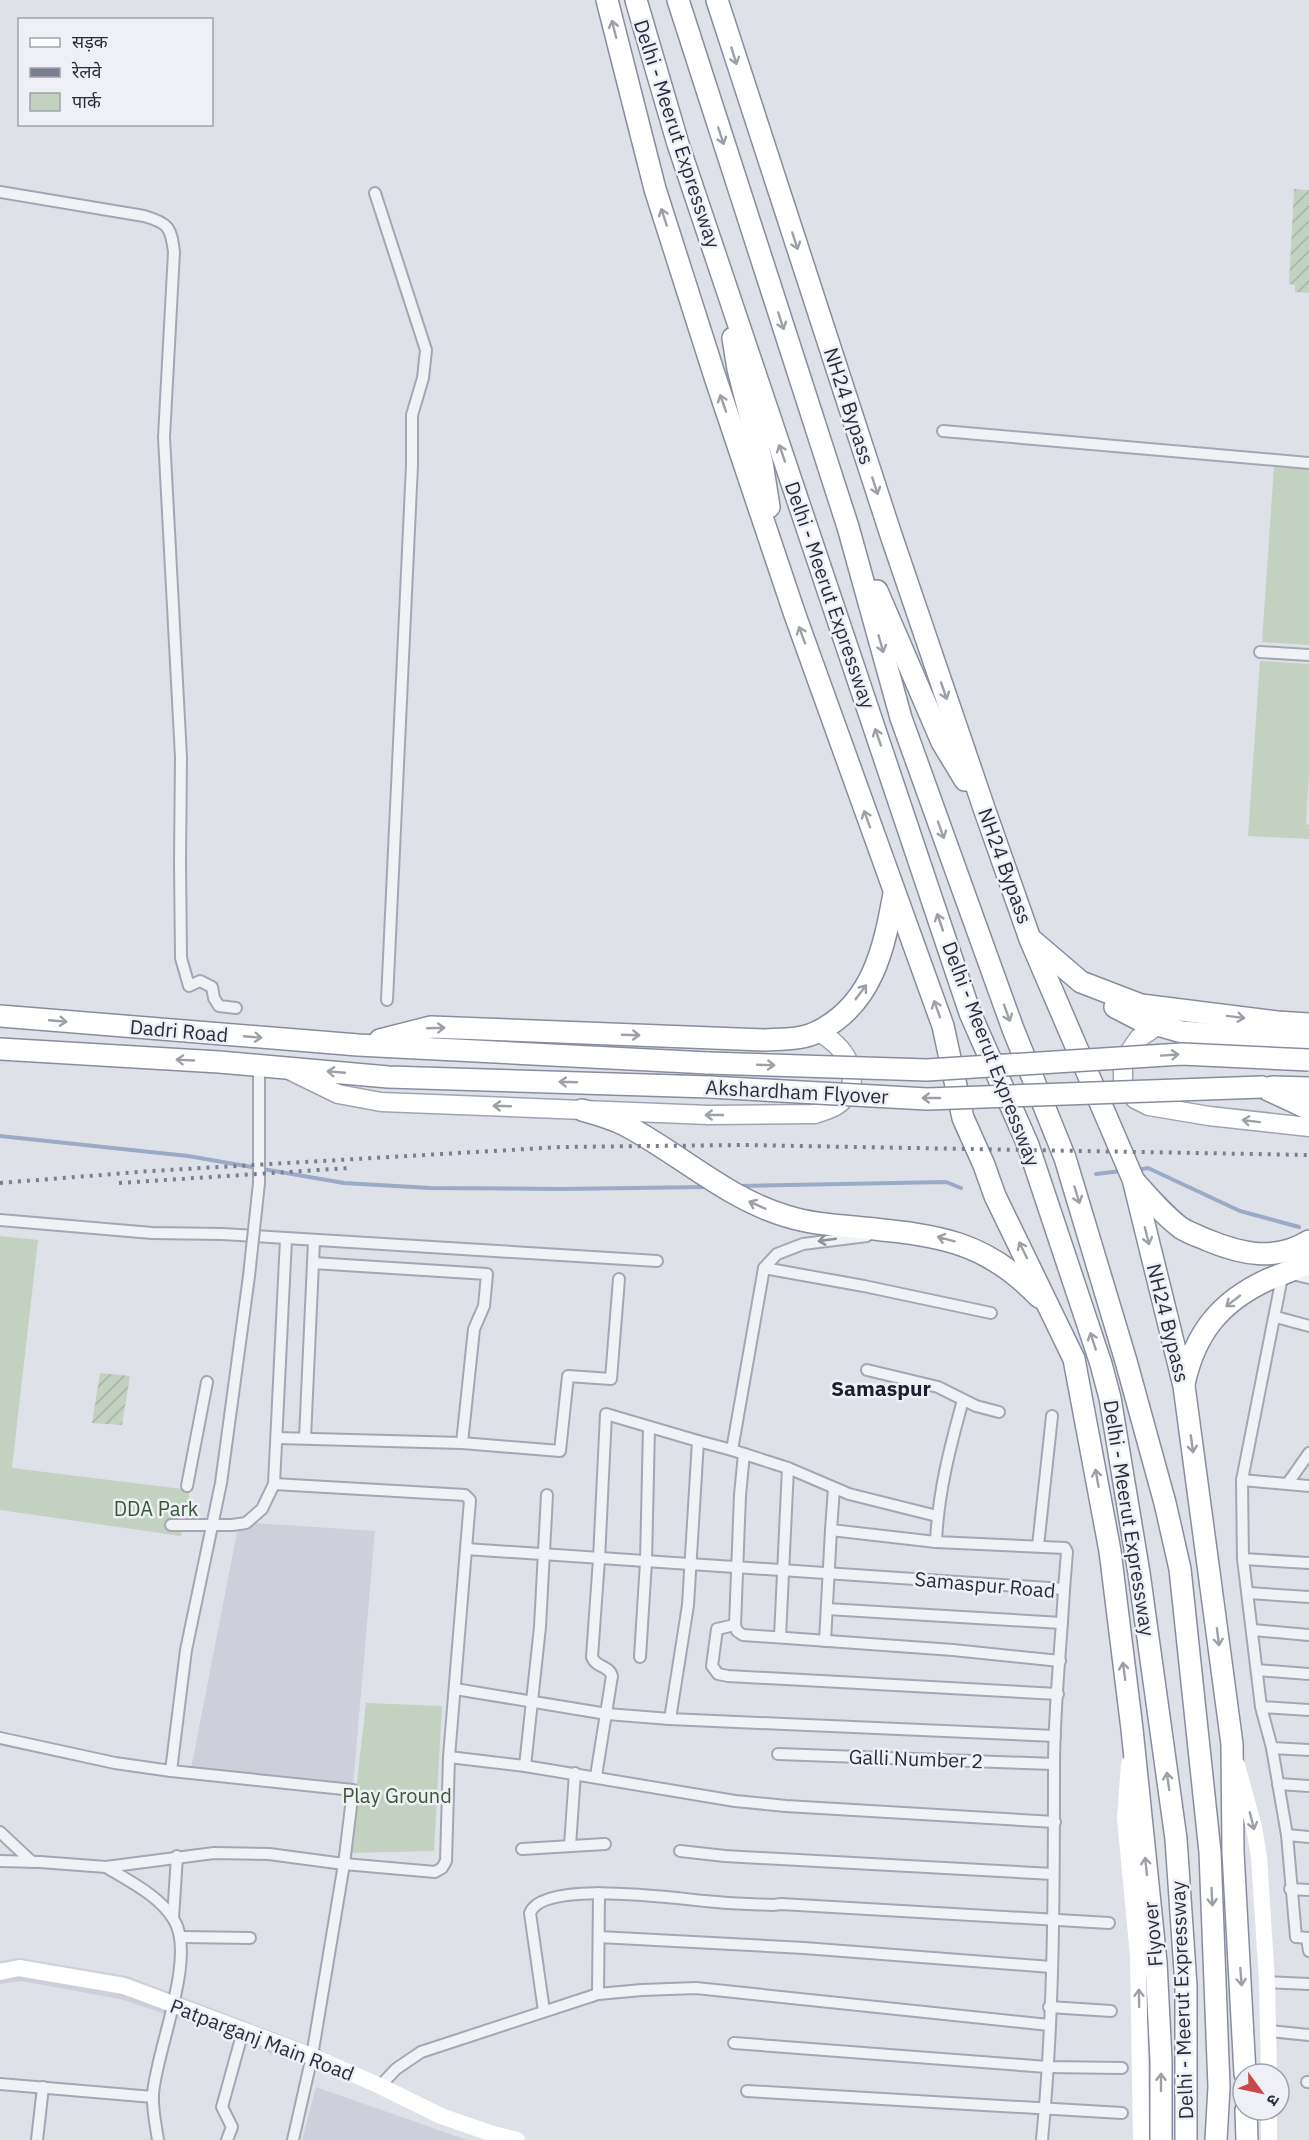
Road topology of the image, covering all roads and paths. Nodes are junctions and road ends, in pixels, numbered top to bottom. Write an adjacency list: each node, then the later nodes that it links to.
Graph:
1 (607, 0): 11 (highway, one-way to 1)
2 (636, 0): 7 (highway, Delhi - Meerut Expressway)
3 (678, 0): 10 (highway, Delhi - Meerut Expressway, one-way to 10)
4 (717, 0): 14 (highway, NH24 Bypass, one-way to 14)
5 (0, 192): 19 (street)
6 (375, 193): 18 (street)
7 (720, 267): 11 (highway); 187 (highway, Delhi - Meerut Expressway, one-way to 7)
8 (943, 431): 9 (street)
9 (1309, 463)
10 (848, 528): 14 (highway); 188 (highway, Delhi - Meerut Expressway, one-way to 188)
11 (776, 558): 15 (highway, one-way to 11)
12 (1260, 652): 13 (street)
13 (1309, 655)
14 (984, 811): 16 (highway, NH24 Bypass)
15 (894, 893): 23 (highway, one-way to 15); 50 (highway, one-way to 15)
16 (1030, 939): 17 (highway); 35 (highway, NH24 Bypass)
17 (1081, 982): 21 (highway, one-way to 21); 22 (highway)
18 (387, 1000)
19 (236, 1008)
20 (0, 1016): 25 (highway, Dadri Road, one-way to 25)
21 (1309, 1024)
22 (1157, 1026): 24 (highway); 34 (main road, one-way to 22)
23 (818, 1032): 25 (highway, one-way to 23); 33 (main road, one-way to 33)
24 (1309, 1042)
25 (358, 1045): 27 (highway, Akshardham Flyover, one-way to 27, bridge)
26 (0, 1049): 28 (highway, Dadri Road, one-way to 26)
27 (1309, 1060)
28 (259, 1065): 29 (highway, Dadri Road); 76 (street, bridge)
29 (285, 1068): 30 (highway, Akshardham Flyover, one-way to 29, bridge); 33 (main road, one-way to 29)
30 (1262, 1087): 31 (highway, Akshardham Flyover); 32 (highway)
31 (1309, 1088)
32 (1309, 1109)
33 (582, 1110): 37 (highway, one-way to 33)
34 (1309, 1127)
35 (1132, 1179): 40 (highway); 54 (highway, NH24 Bypass, one-way to 54)
36 (0, 1220): 38 (street)
37 (906, 1232): 44 (street, one-way to 44); 50 (highway, one-way to 37)
38 (286, 1239): 39 (street); 59 (street)
39 (314, 1240): 41 (street); 43 (street)
40 (1309, 1241)
41 (657, 1261)
42 (1309, 1262): 45 (highway)
43 (313, 1263): 60 (street); 62 (street)
44 (764, 1268): 48 (street); 63 (street)
45 (1283, 1272): 46 (street); 49 (street); 54 (highway, one-way to 54)
46 (1309, 1278)
47 (619, 1279): 62 (street)
48 (991, 1313)
49 (1276, 1317): 51 (street); 67 (street)
50 (1058, 1322): 111 (highway, one-way to 50)
51 (1309, 1326)
52 (867, 1370): 55 (street)
53 (207, 1382): 70 (street)
54 (1184, 1386): 114 (highway, NH24 Bypass, one-way to 114)
55 (963, 1400): 56 (street); 74 (street)
56 (999, 1412)
57 (1052, 1416): 79 (street)
58 (649, 1428): 61 (street); 82 (street); 84 (street)
59 (277, 1438): 60 (street); 68 (street)
60 (305, 1438): 62 (street)
61 (698, 1441): 63 (street); 86 (street)
62 (462, 1443)
63 (732, 1450): 65 (street)
64 (1309, 1453): 69 (street)
65 (744, 1454): 66 (street); 87 (street)
66 (789, 1468): 72 (street); 88 (street)
67 (1242, 1480): 69 (street); 83 (street)
68 (274, 1484): 76 (street); 80 (street)
69 (1288, 1484): 71 (street)
70 (187, 1486)
71 (1309, 1486)
72 (834, 1488): 74 (street); 77 (street)
73 (547, 1495): 81 (street)
74 (937, 1516): 78 (street)
75 (171, 1525): 76 (street)
76 (212, 1526): 121 (street)
77 (831, 1530): 78 (street); 89 (street)
78 (936, 1542): 79 (street)
79 (1038, 1546): 90 (street)
80 (466, 1549): 81 (street, Samaspur Road); 104 (street)
81 (544, 1554): 82 (street, Samaspur Road); 106 (street)
82 (599, 1559): 84 (street, Samaspur Road); 109 (street)
83 (1243, 1559): 85 (street); 91 (street)
84 (646, 1562): 86 (street, Samaspur Road); 100 (street)
85 (1309, 1563)
86 (691, 1565): 87 (street, Samaspur Road); 110 (street)
87 (738, 1566): 88 (street, Samaspur Road); 95 (street)
88 (784, 1570): 89 (street, Samaspur Road); 98 (street)
89 (829, 1573): 90 (street, Samaspur Road); 93 (street)
90 (1064, 1589): 94 (street, Samaspur Road)
91 (1248, 1593): 92 (street); 96 (street)
92 (1309, 1597)
93 (827, 1609): 94 (street); 99 (street)
94 (1062, 1623): 101 (street, Samaspur Road)
95 (735, 1625): 98 (street); 105 (street)
96 (1253, 1630): 97 (street); 102 (street)
97 (1309, 1635)
98 (780, 1637): 99 (street)
99 (825, 1641): 101 (street)
100 (640, 1657)
101 (1060, 1660): 105 (street, Samaspur Road)
102 (1257, 1670): 103 (street); 107 (street)
103 (1309, 1674)
104 (455, 1689): 106 (street); 118 (street)
105 (1058, 1694): 112 (street, Samaspur Road)
106 (533, 1701): 109 (street); 120 (street)
107 (1261, 1707): 108 (street); 115 (street)
108 (1309, 1710)
109 (607, 1714): 110 (street); 123 (street)
110 (670, 1719): 112 (street)
111 (1132, 1729): 185 (street, one-way to 111); 186 (highway, Flyover, one-way to 111)
112 (1055, 1736): 119 (street, Samaspur Road)
113 (0, 1738): 121 (street)
114 (1232, 1744): 153 (street, one-way to 153); 166 (highway, one-way to 166)
115 (1272, 1748): 116 (street); 124 (street)
116 (1309, 1750)
117 (778, 1754): 119 (street, Galli Number 2)
118 (449, 1757): 120 (street); 137 (street)
119 (1054, 1764): 126 (street, Samaspur Road)
120 (525, 1766): 122 (street)
121 (171, 1771): 137 (street)
122 (575, 1773): 123 (street); 131 (street)
123 (596, 1776): 126 (street)
124 (1278, 1784): 125 (street); 128 (street)
125 (1309, 1786)
126 (1055, 1822): 139 (street, Samaspur Road)
127 (0, 1832): 136 (street)
128 (1287, 1835): 129 (street); 140 (street)
129 (1309, 1837)
130 (605, 1844): 131 (street)
131 (570, 1846): 132 (street)
132 (522, 1849)
133 (680, 1851): 139 (street)
134 (177, 1856): 137 (street); 138 (street); 143 (street)
135 (0, 1861): 136 (street)
136 (32, 1862): 138 (street)
137 (344, 1864): 165 (street)
138 (106, 1867): 143 (street)
139 (1053, 1874): 144 (street, Samaspur Road)
140 (1290, 1889): 141 (street); 149 (street)
141 (1309, 1890)
142 (599, 1893): 144 (street); 147 (street); 158 (street)
143 (173, 1918): 146 (street)
144 (1052, 1919): 145 (street); 151 (street, Samaspur Road)
145 (1109, 1923)
146 (182, 1937): 148 (street); 156 (street)
147 (599, 1937): 151 (street); 155 (street)
148 (250, 1938)
149 (1308, 1938): 150 (street)
150 (1309, 1951)
151 (1051, 1967): 157 (street, Samaspur Road)
152 (0, 1972): 156 (street, Patparganj Main Road)
153 (1267, 1982): 154 (street); 162 (street)
154 (1309, 1984)
155 (598, 1994): 158 (street); 160 (street)
156 (174, 2006): 161 (street, Patparganj Main Road); 174 (street)
157 (1049, 2007): 159 (street); 160 (street, Samaspur Road)
158 (544, 2011): 171 (street)
159 (1111, 2011)
160 (1049, 2025): 168 (street, Samaspur Road)
161 (243, 2031): 165 (street, Patparganj Main Road); 181 (street)
162 (1269, 2031): 163 (street); 167 (street)
163 (1309, 2035)
164 (734, 2043): 168 (street)
165 (312, 2056): 171 (street, Patparganj Main Road); 182 (street)
166 (1244, 2062)
167 (1269, 2062)
168 (1047, 2067): 169 (street); 175 (street, Samaspur Road)
169 (1122, 2068)
170 (0, 2084): 172 (street)
171 (380, 2086): 183 (street, Patparganj Main Road)
172 (43, 2087): 174 (street); 179 (street)
173 (747, 2091): 175 (street)
174 (153, 2097): 180 (street)
175 (1045, 2110): 176 (street); 184 (street, Samaspur Road)
176 (1122, 2114)
177 (1246, 2122): 189 (highway)
178 (1269, 2122): 190 (street)
179 (37, 2140)
180 (158, 2140)
181 (227, 2140)
182 (292, 2140)
183 (517, 2140)
184 (1042, 2140)
185 (1141, 2140)
186 (1161, 2140)
187 (1186, 2140)
188 (1216, 2140)
189 (1247, 2140)
190 (1269, 2140)

